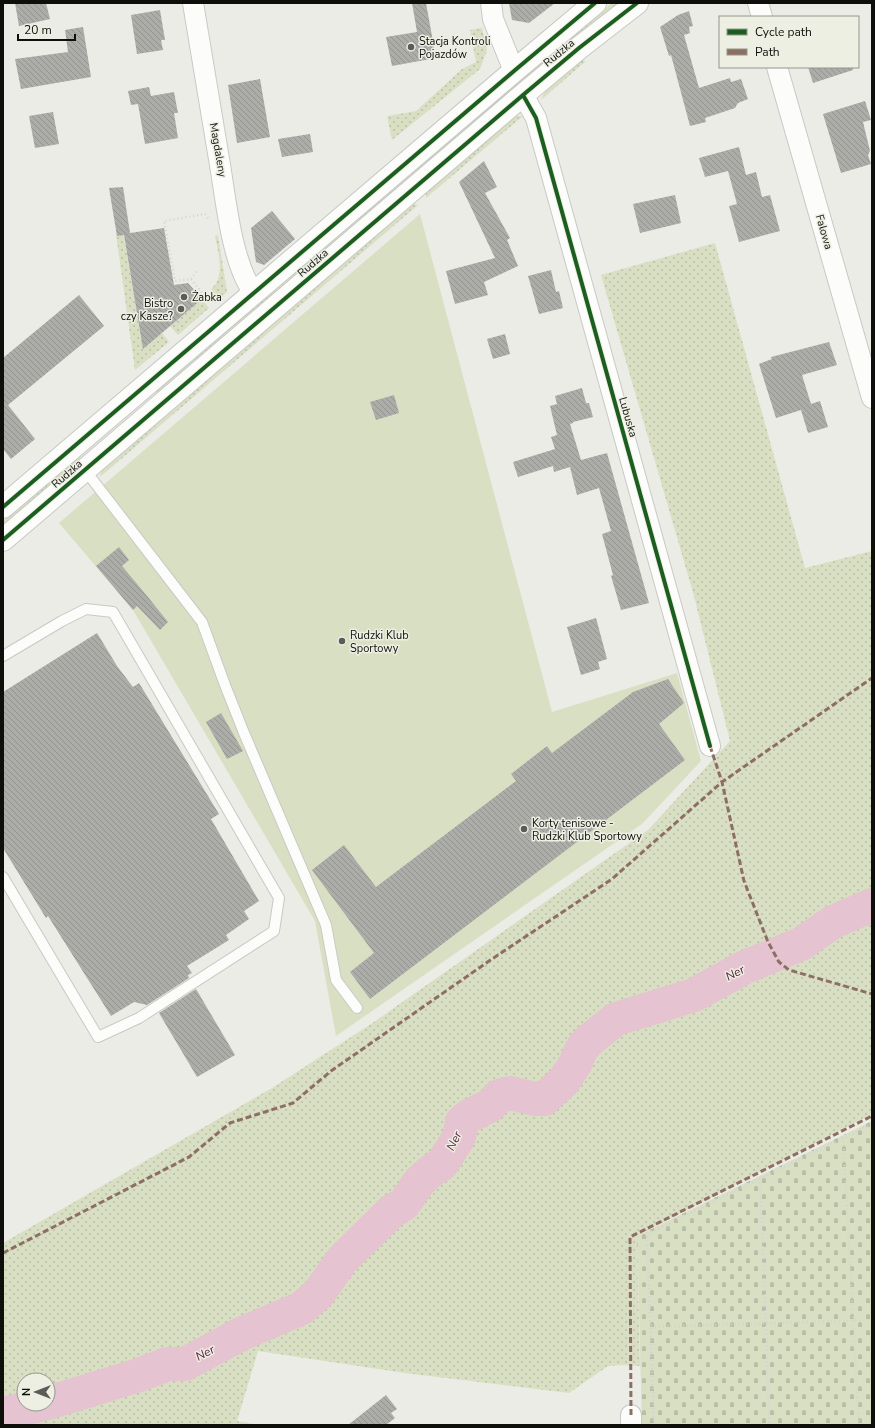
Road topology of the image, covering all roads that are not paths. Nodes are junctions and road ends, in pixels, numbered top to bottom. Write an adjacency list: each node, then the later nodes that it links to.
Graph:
1 (193, 3): 10 (street, Magdaleny)
2 (491, 3): 8 (street)
3 (595, 3): 8 (street, Rudzka)
4 (637, 3): 9 (street, Rudzka)
5 (758, 3): 6 (street)
6 (762, 16)
7 (776, 68): 11 (street, Falowa)
8 (514, 71): 10 (street, Rudzka)
9 (524, 95): 13 (street, Rudzka); 18 (street, Lubuska)
10 (254, 293): 12 (street, Rudzka)
11 (872, 398)
12 (116, 411): 13 (street); 15 (street, Rudzka)
13 (132, 430): 14 (street, Rudzka)
14 (85, 470): 16 (street, Rudzka); 20 (lane)
15 (3, 507)
16 (3, 540)
17 (3, 656): 19 (lane)
18 (710, 746)
19 (3, 877)
20 (357, 1008)

